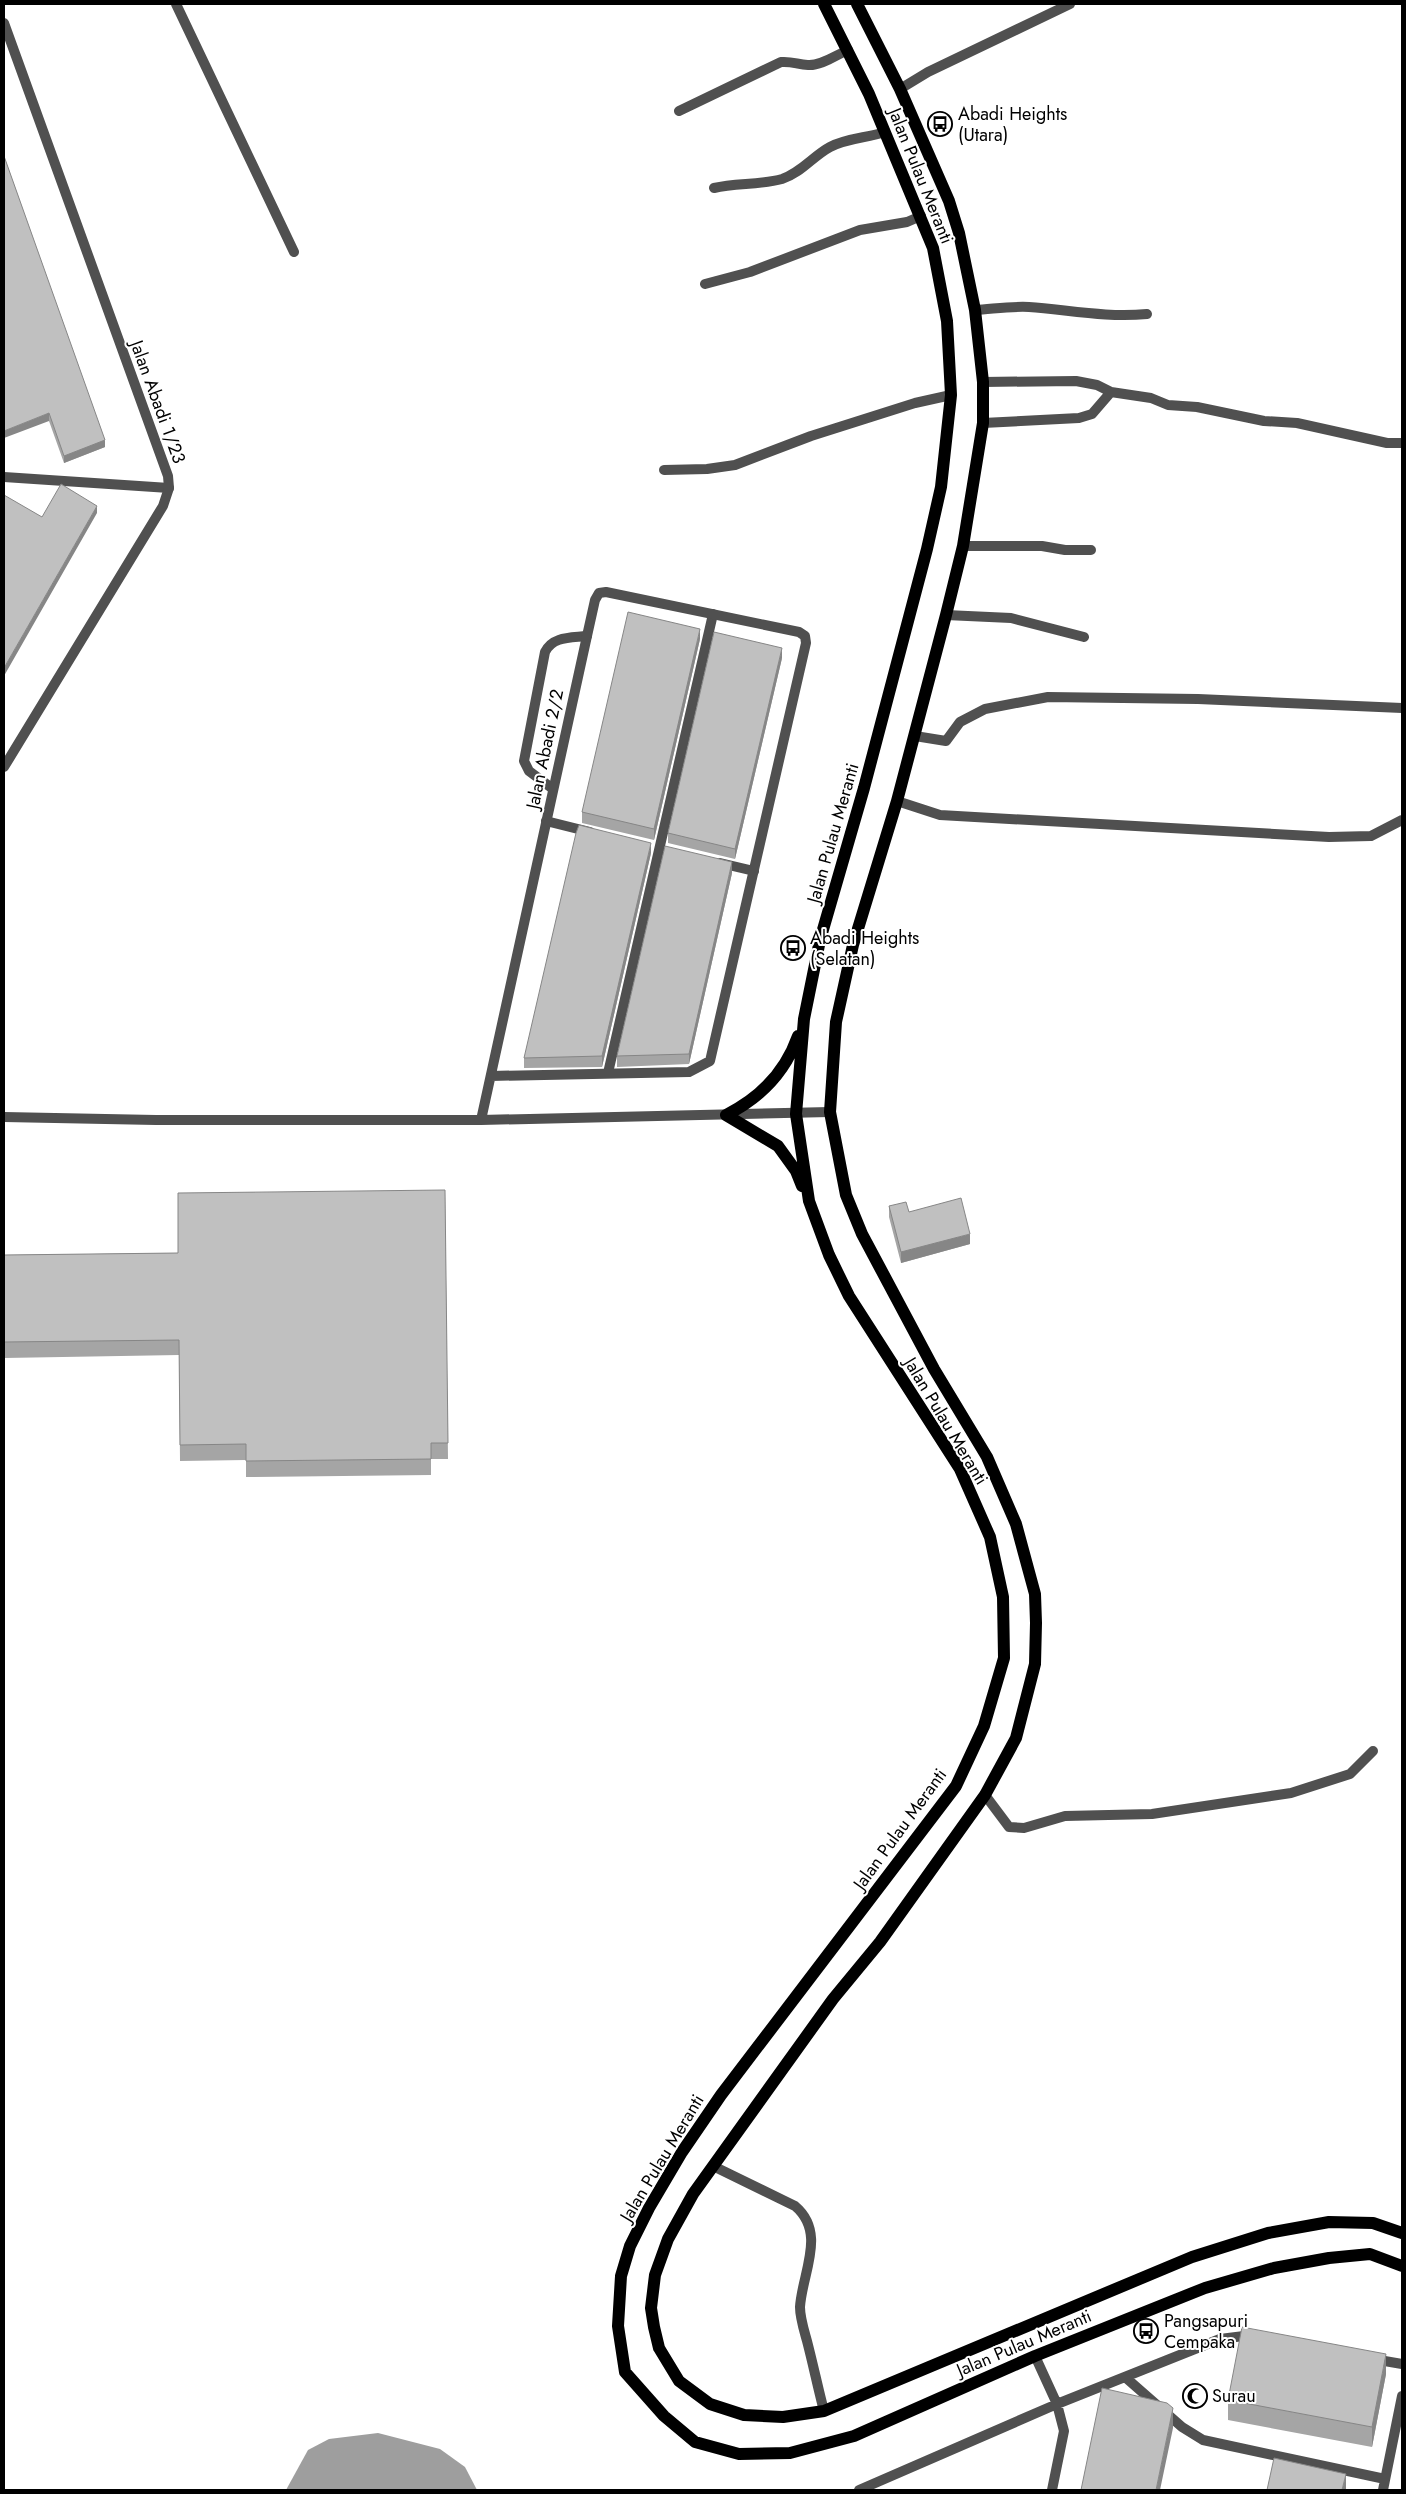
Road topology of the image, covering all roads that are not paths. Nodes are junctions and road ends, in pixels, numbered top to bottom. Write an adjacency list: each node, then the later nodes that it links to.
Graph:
1 (176, 4): 12 (street)
2 (824, 4): 6 (main road, Jalan Pulau Meranti)
3 (857, 4): 7 (main road, Jalan Pulau Meranti)
4 (1070, 4): 7 (street)
5 (4, 23): 23 (street, Jalan Abadi 1/23)
6 (848, 50): 8 (street); 9 (main road, Jalan Pulau Meranti)
7 (900, 90): 14 (main road, Jalan Pulau Meranti)
8 (679, 111)
9 (885, 132): 10 (street); 11 (main road, Jalan Pulau Meranti)
10 (714, 188)
11 (921, 216): 13 (street); 18 (main road, Jalan Pulau Meranti)
12 (294, 252)
13 (705, 284)
14 (975, 310): 15 (street); 16 (main road, Jalan Pulau Meranti)
15 (1147, 314)
16 (983, 382): 17 (street); 19 (main road, Jalan Pulau Meranti)
17 (1110, 392): 19 (street); 20 (street)
18 (951, 395): 21 (street); 40 (main road, Jalan Pulau Meranti)
19 (983, 423): 24 (main road, Jalan Pulau Meranti)
20 (1402, 443)
21 (664, 470)
22 (4, 477): 23 (street)
23 (169, 488): 32 (street, Jalan Abadi 1/23)
24 (963, 546): 25 (street); 27 (main road, Jalan Pulau Meranti)
25 (1091, 550)
26 (713, 614): 28 (street, Jalan Abadi 2/2); 39 (street, Jalan Abadi 2/2); 41 (street)
27 (946, 615): 29 (street); 31 (main road, Jalan Pulau Meranti)
28 (587, 636): 33 (street, Jalan Abadi 2/2); 33 (street)
29 (1084, 637)
30 (1402, 708): 31 (street)
31 (915, 736): 34 (main road, Jalan Pulau Meranti)
32 (4, 767)
33 (554, 788): 36 (street, Jalan Abadi 2/2)
34 (897, 801): 35 (street); 43 (main road, Jalan Pulau Meranti)
35 (1402, 820)
36 (546, 821): 37 (street); 42 (street, Jalan Abadi 2/2)
37 (603, 835)
38 (706, 860): 39 (street)
39 (754, 871): 41 (street)
40 (804, 1019): 44 (main road, Jalan Pulau Meranti); 45 (main road)
41 (608, 1073): 42 (street)
42 (491, 1076): 47 (street, Jalan Abadi 2/2)
43 (830, 1112): 44 (street); 50 (main road, Jalan Pulau Meranti)
44 (796, 1114): 45 (street); 48 (main road, Jalan Pulau Meranti)
45 (726, 1115): 47 (street); 48 (main road)
46 (4, 1117): 47 (street)
47 (481, 1120)
48 (809, 1201): 55 (main road, Jalan Pulau Meranti)
49 (1373, 1751): 50 (street)
50 (986, 1795): 51 (main road, Jalan Pulau Meranti)
51 (713, 2166): 61 (street); 61 (main road, Jalan Pulau Meranti)
52 (1402, 2233): 61 (main road, Jalan Pulau Meranti)
53 (1402, 2266): 55 (main road, Jalan Pulau Meranti)
54 (1262, 2339): 58 (street)
55 (1035, 2356): 60 (street)
56 (1365, 2357): 57 (street)
57 (1402, 2364)
58 (1126, 2378): 60 (street); 62 (street)
59 (1402, 2396): 62 (street)
60 (1057, 2404): 63 (street); 64 (street)
61 (824, 2411)
62 (1385, 2479): 65 (street)
63 (862, 2490)
64 (1052, 2490)
65 (1383, 2490)

